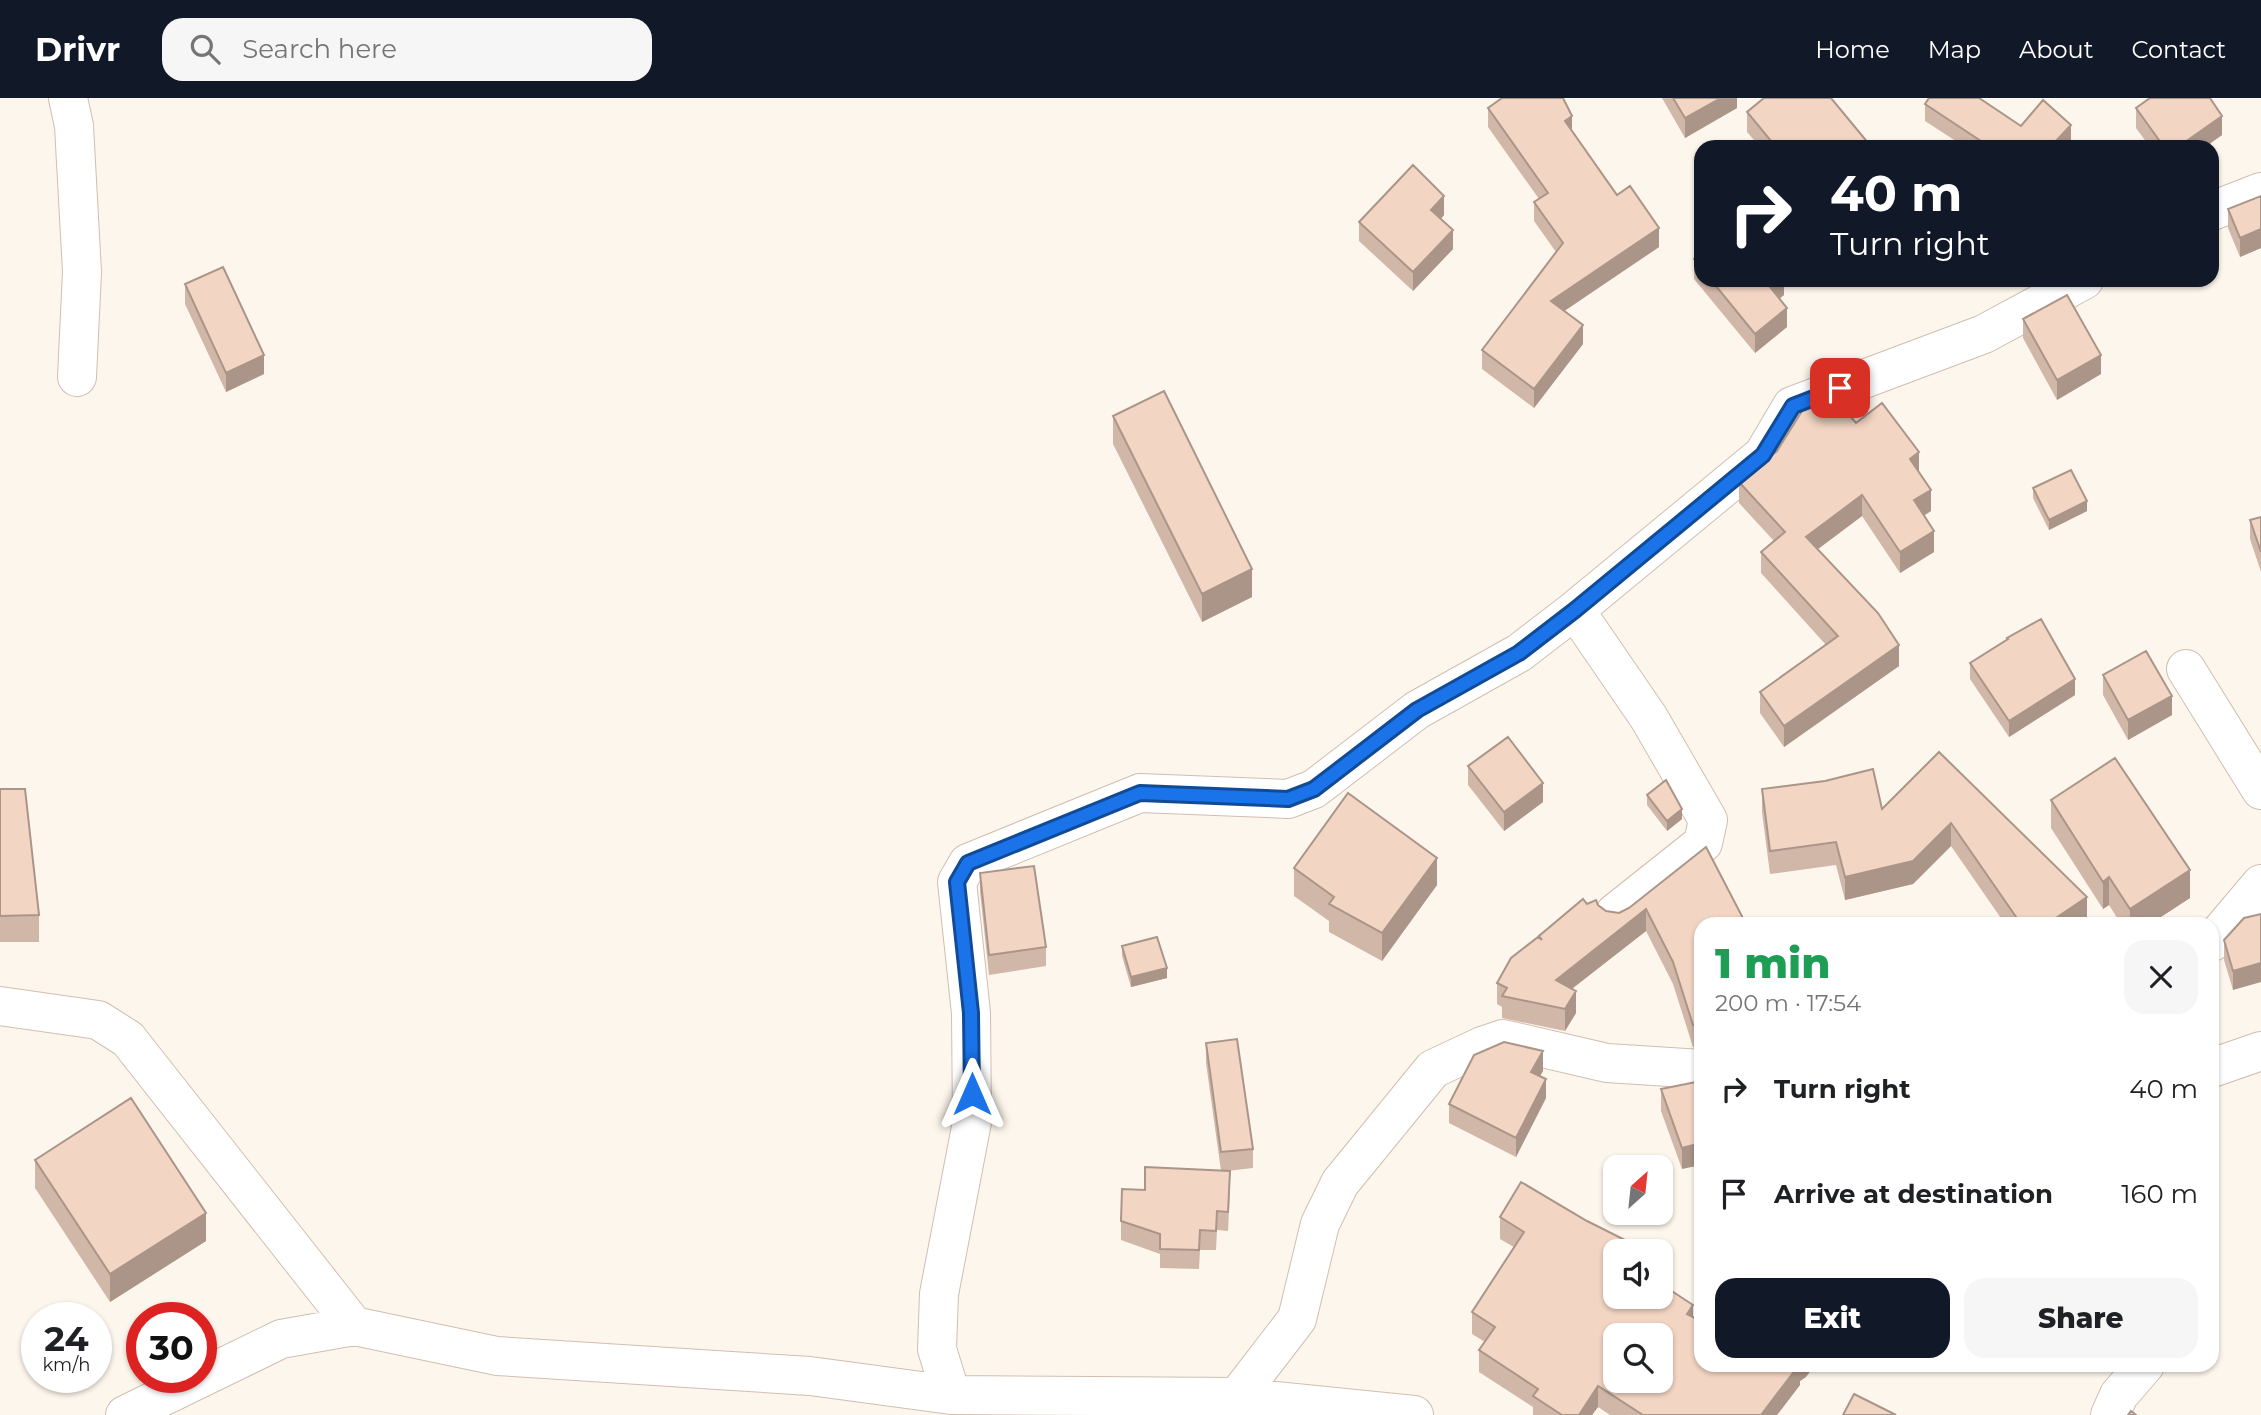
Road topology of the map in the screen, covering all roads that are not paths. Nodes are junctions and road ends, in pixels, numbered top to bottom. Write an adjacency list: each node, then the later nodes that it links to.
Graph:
1 (68, 98): 5 (street)
2 (2261, 192): 3 (street)
3 (2219, 208)
4 (2071, 287): 6 (street)
5 (77, 377)
6 (1575, 610): 10 (street); 18 (street)
7 (2186, 669): 8 (street)
8 (2261, 790)
9 (2261, 884): 11 (street)
10 (1615, 913)
11 (2219, 934)
12 (0, 1006): 16 (street)
13 (2261, 1051): 14 (street)
14 (2219, 1066)
15 (1694, 1069): 19 (street)
16 (354, 1326): 18 (street); 20 (street)
17 (2139, 1372): 22 (street)
18 (951, 1395): 19 (street)
19 (1237, 1397): 21 (street)
20 (125, 1415)
21 (1414, 1415)
22 (2110, 1415)

